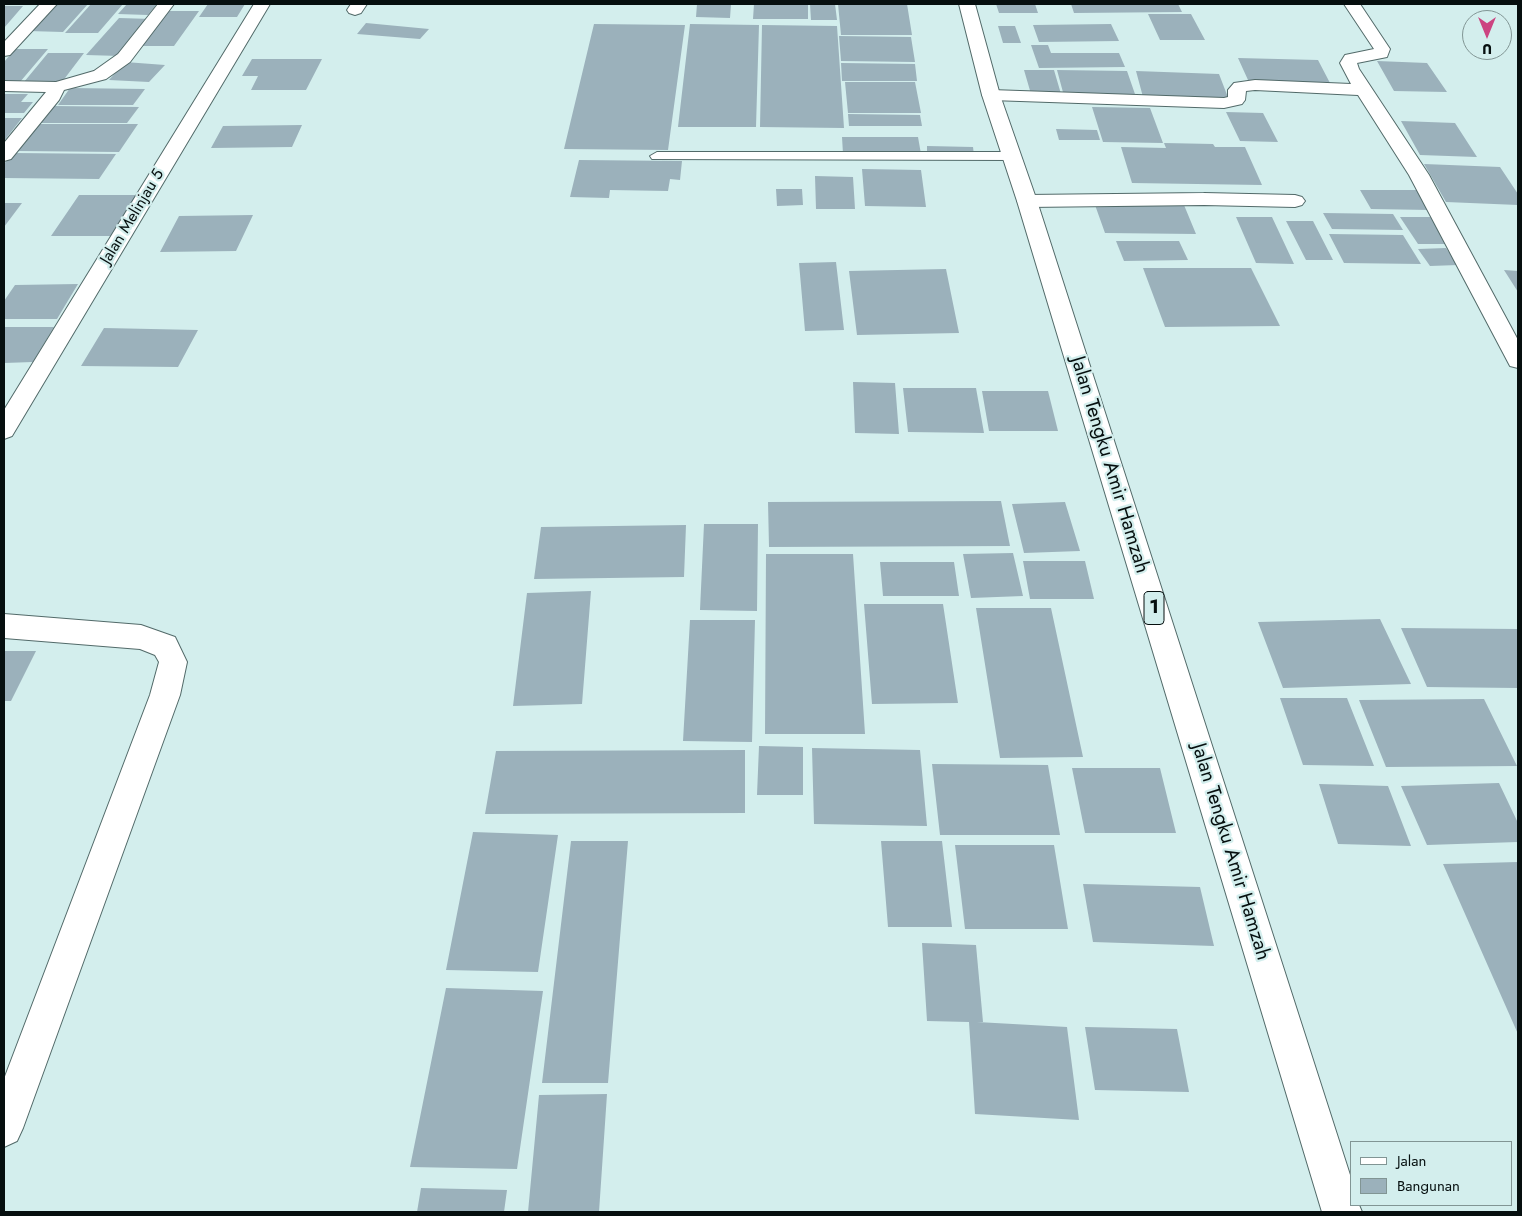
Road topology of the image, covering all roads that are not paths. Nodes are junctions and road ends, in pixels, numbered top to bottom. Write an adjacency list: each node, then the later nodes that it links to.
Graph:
1 (49, 4): 6 (street)
2 (166, 4): 8 (street)
3 (262, 4): 17 (street, Jalan Melinjau 5)
4 (967, 4): 10 (street, Jalan Tengku Amir Hamzah / 1)
5 (1352, 4): 9 (street)
6 (4, 51)
7 (4, 86): 8 (street)
8 (56, 87): 11 (street)
9 (1362, 90): 10 (street); 16 (street)
10 (991, 95): 13 (street, Jalan Tengku Amir Hamzah / 1)
11 (4, 155)
12 (657, 156): 13 (lane)
13 (1013, 156): 14 (street, Jalan Tengku Amir Hamzah / 1)
14 (1027, 200): 15 (street); 20 (street, Jalan Tengku Amir Hamzah / 1)
15 (1294, 201)
16 (1518, 360)
17 (4, 430)
18 (4, 626): 19 (street)
19 (4, 1128)
20 (1342, 1212)

